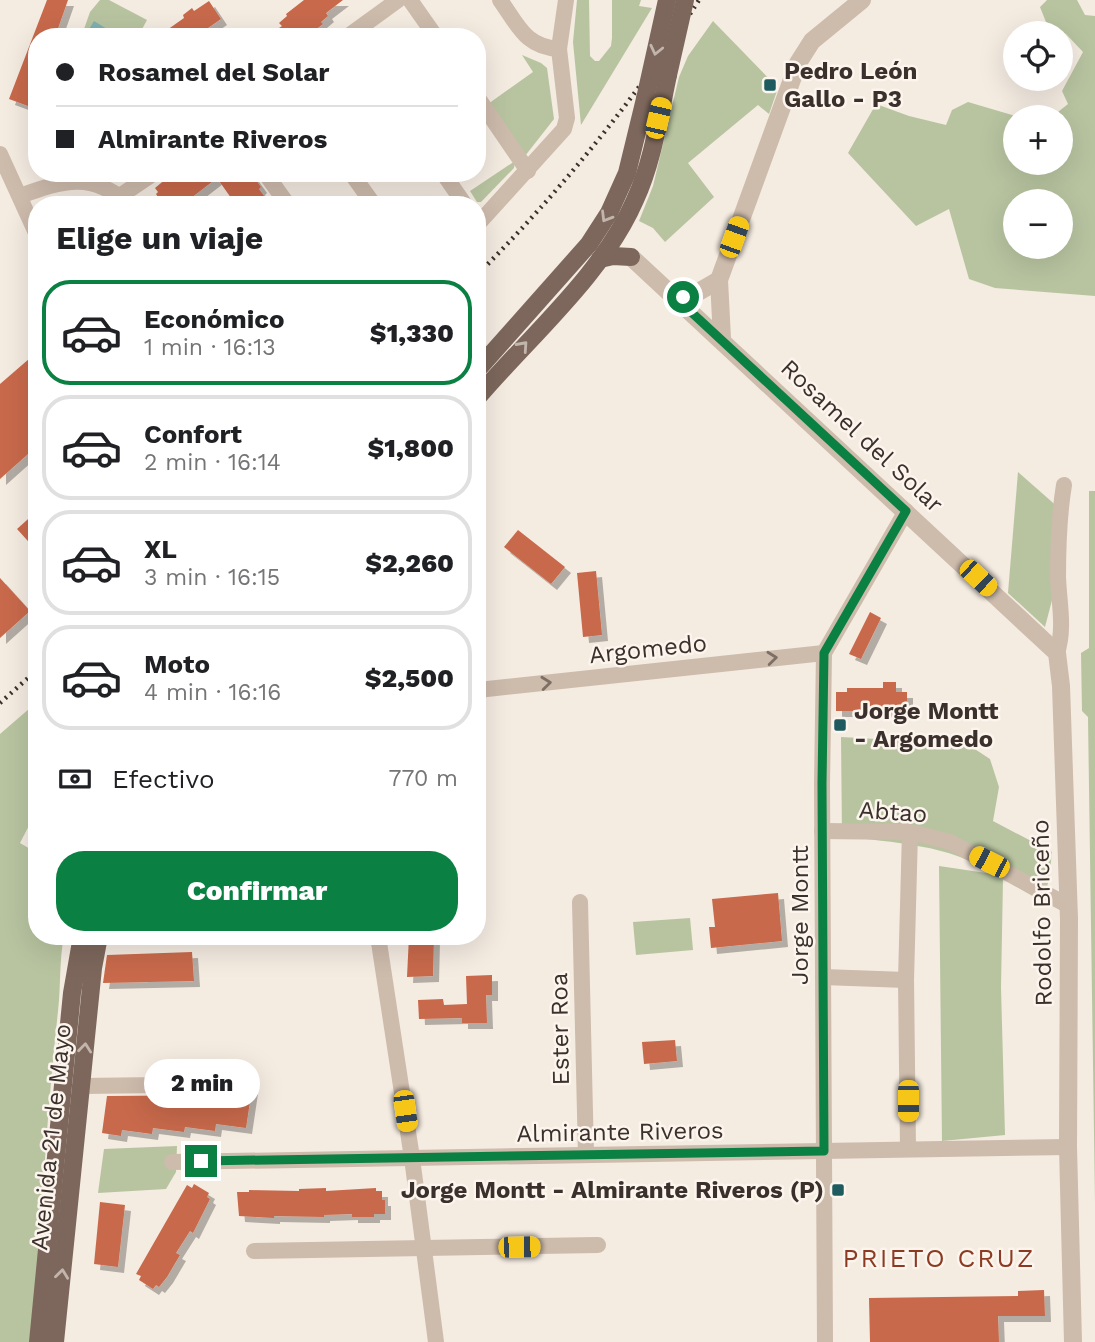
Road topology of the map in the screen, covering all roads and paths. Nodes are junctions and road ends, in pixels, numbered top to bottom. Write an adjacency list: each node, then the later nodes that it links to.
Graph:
1 (398, 0): 8 (street)
2 (410, 0): 9 (street)
3 (500, 0): 10 (street)
4 (566, 0): 10 (street)
5 (667, 0): 28 (main road, one-way to 28, bridge)
6 (685, 0): 22 (main road, bridge)
7 (862, 0): 25 (street)
8 (360, 28)
9 (430, 28)
10 (559, 49): 13 (street)
11 (486, 110): 13 (street)
12 (0, 153): 17 (street)
13 (528, 171): 21 (street)
14 (57, 182): 17 (street)
15 (88, 182): 18 (street)
16 (145, 182): 19 (street)
17 (20, 195): 20 (street)
18 (118, 196)
19 (130, 196)
20 (28, 214)
21 (486, 216)
22 (621, 229): 23 (main road); 24 (main road)
23 (631, 257): 24 (main road); 26 (street, Rosamel del Solar)
24 (600, 259): 29 (main road, one-way to 24)
25 (719, 280): 26 (street); 27 (street)
26 (676, 298): 27 (street, Rosamel del Solar)
27 (722, 339): 31 (street, Rosamel del Solar)
28 (486, 360)
29 (486, 388)
30 (1064, 485): 33 (street, Rodolfo Briceño)
31 (906, 511): 32 (street, Jorge Montt); 33 (street, Rosamel del Solar)
32 (824, 653): 34 (street, Argomedo, one-way to 32); 35 (street, Jorge Montt)
33 (1057, 653): 38 (street, Rodolfo Briceño)
34 (486, 689)
35 (822, 831): 36 (street, Abtao); 42 (street, Jorge Montt)
36 (910, 832): 38 (street, Abtao); 43 (street)
37 (580, 902): 49 (street, Ester Roa)
38 (1069, 906): 46 (street, Rodolfo Briceño)
39 (80, 945): 55 (main road, Avenida 21 de Mayo)
40 (97, 945): 45 (main road, Avenida 21 de Mayo, one-way to 40)
41 (379, 945): 50 (street)
42 (823, 977): 43 (street); 48 (street, Jorge Montt)
43 (906, 980): 47 (street)
44 (242, 1084): 45 (street)
45 (81, 1086): 56 (main road, Avenida 21 de Mayo, one-way to 45)
46 (1068, 1147): 47 (street, Almirante Riveros); 59 (street, Rodolfo Briceño)
47 (908, 1149): 48 (street, Almirante Riveros)
48 (824, 1151): 49 (street, Almirante Riveros); 58 (street, Jorge Montt)
49 (586, 1155): 50 (street, Almirante Riveros)
50 (412, 1158): 51 (street, Almirante Riveros); 53 (street)
51 (172, 1162)
52 (598, 1245): 53 (street)
53 (424, 1248): 54 (street); 57 (street)
54 (254, 1251)
55 (38, 1342)
56 (55, 1342)
57 (436, 1342)
58 (825, 1342)
59 (1073, 1342)

